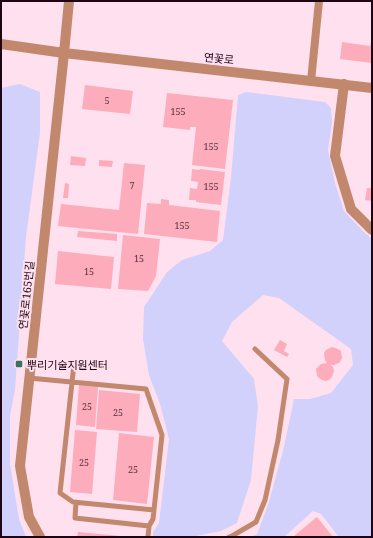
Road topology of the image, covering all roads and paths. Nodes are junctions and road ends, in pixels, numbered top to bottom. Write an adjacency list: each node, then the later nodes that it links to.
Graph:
1 (69, 1): 4 (street)
2 (319, 1): 5 (street)
3 (1, 44): 4 (street, 연꽃로)
4 (64, 53): 5 (street, 연꽃로); 11 (street, 연꽃로165번길)
5 (311, 81): 6 (street, 연꽃로)
6 (344, 84): 7 (street, 연꽃로); 8 (street)
7 (372, 88)
8 (372, 230)
9 (255, 350): 18 (lane)
10 (74, 364): 12 (lane)
11 (29, 378): 12 (lane); 16 (street, 연꽃로165번길)
12 (72, 381): 13 (lane); 14 (lane)
13 (76, 502): 14 (lane); 15 (lane)
14 (154, 510): 15 (lane)
15 (149, 526): 17 (lane)
16 (40, 537)
17 (148, 537)
18 (229, 537)

